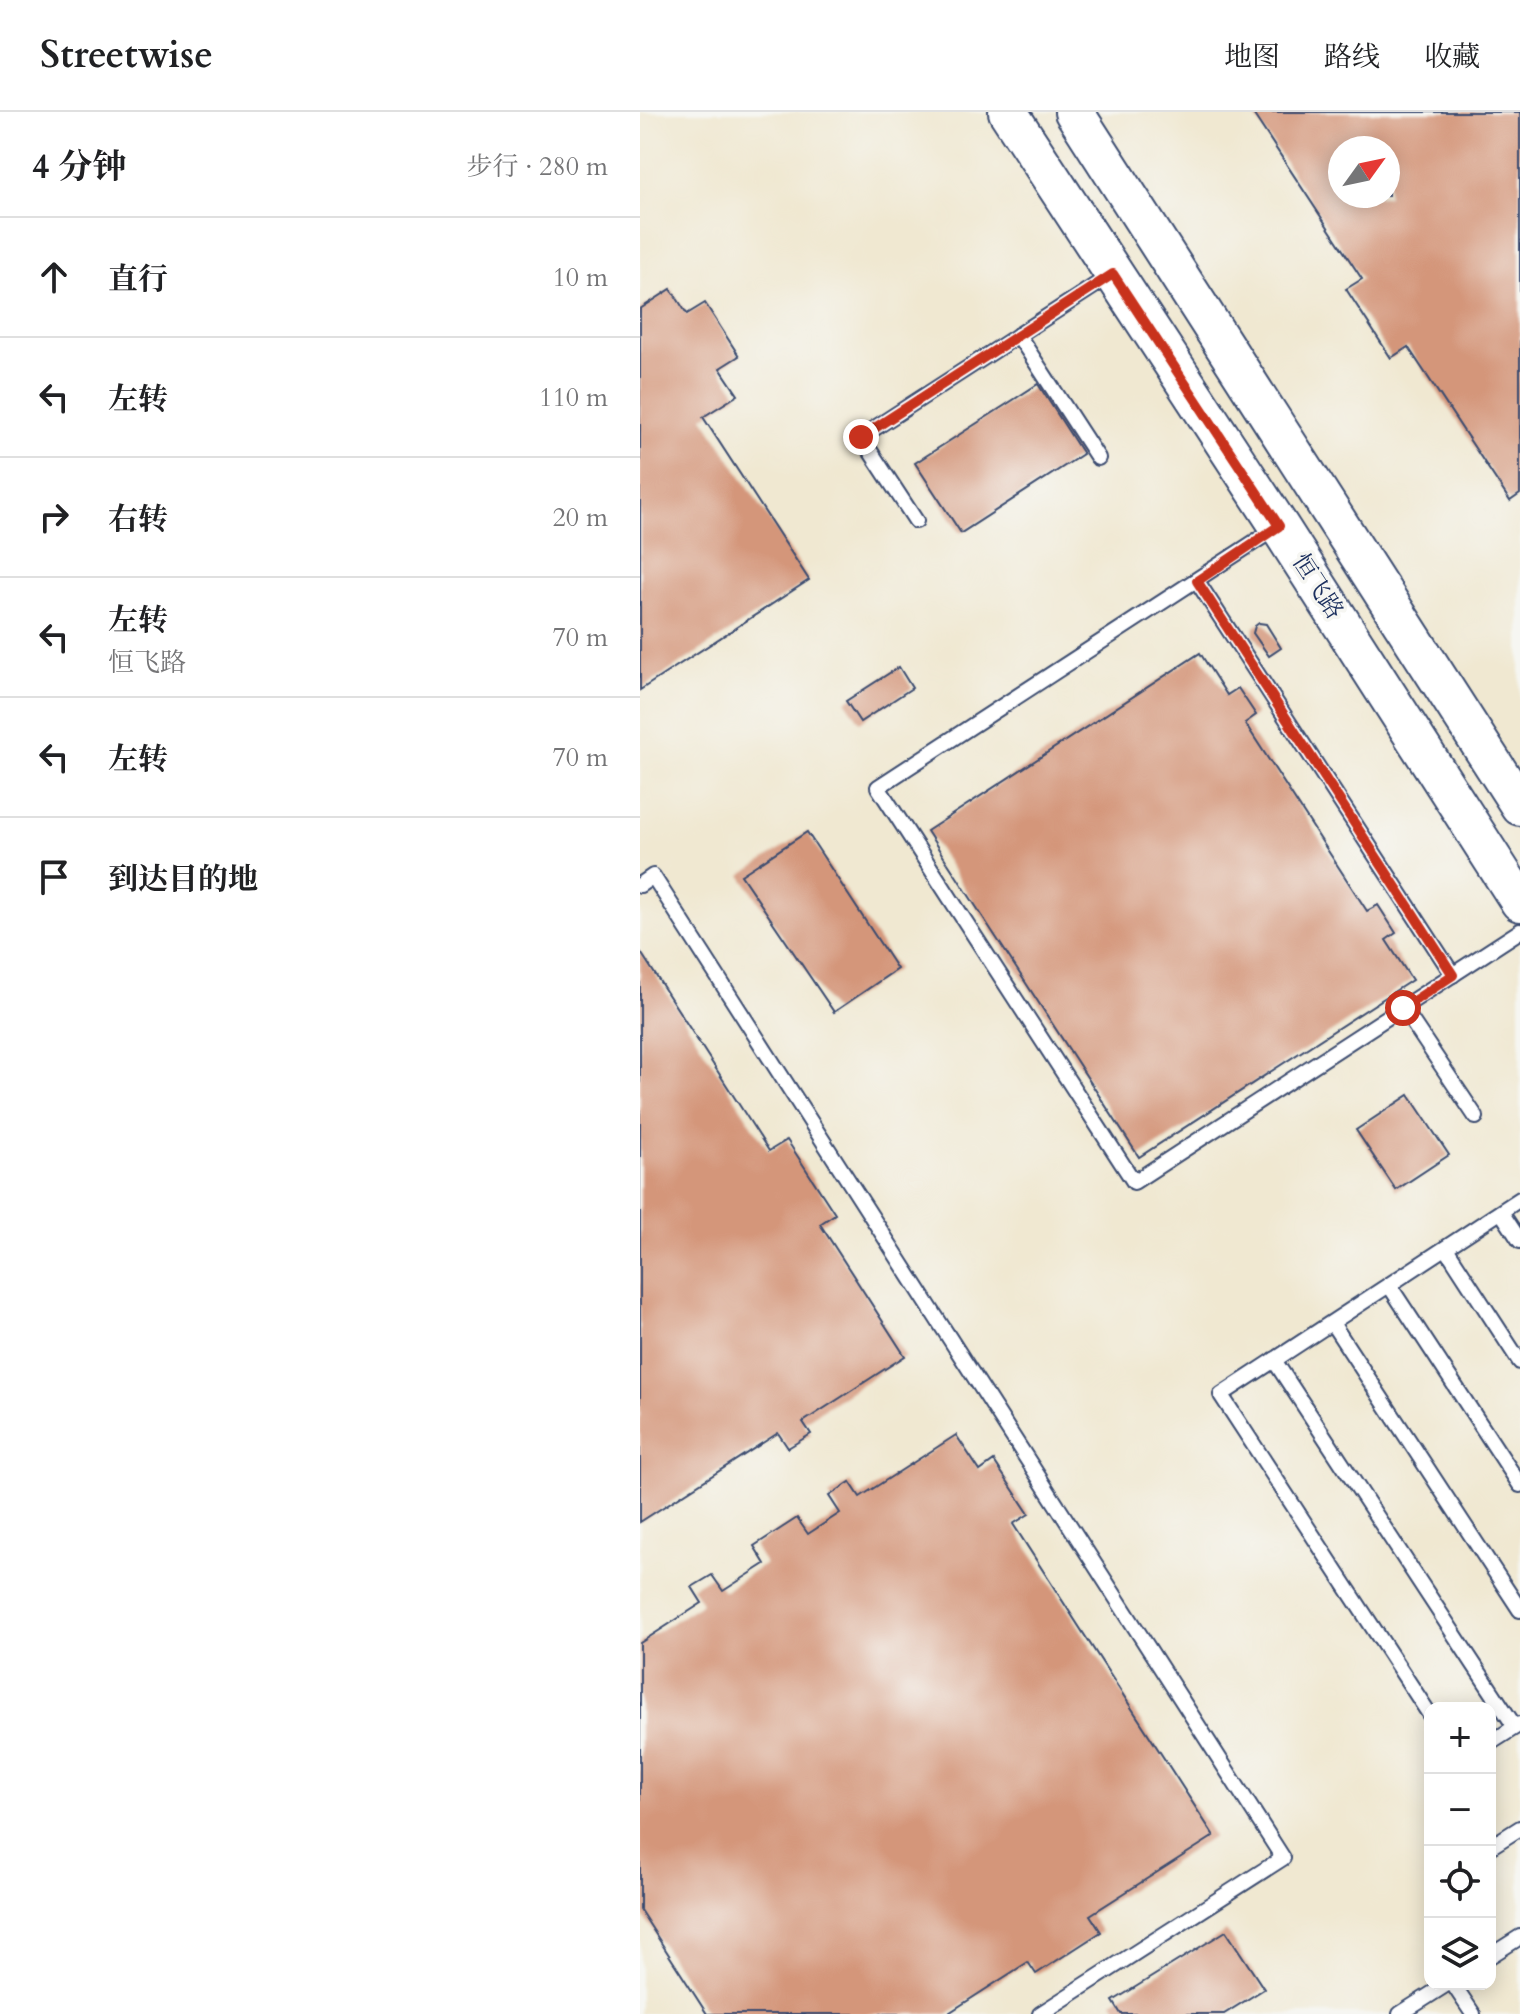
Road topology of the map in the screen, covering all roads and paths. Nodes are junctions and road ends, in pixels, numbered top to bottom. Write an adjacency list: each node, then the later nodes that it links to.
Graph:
1 (1008, 112): 3 (main road, 恒飞路)
2 (1074, 112): 9 (main road)
3 (1113, 274): 4 (lane); 7 (main road, 恒飞路)
4 (1018, 335): 5 (lane); 6 (lane)
5 (1098, 458)
6 (916, 521)
7 (1279, 526): 8 (lane); 11 (main road, 恒飞路)
8 (1197, 581): 13 (lane); 14 (lane)
9 (1520, 806)
10 (640, 885): 35 (lane)
11 (1520, 902)
12 (1520, 931): 13 (lane)
13 (1453, 975): 14 (lane)
14 (1403, 1008): 15 (lane)
15 (1476, 1117)
16 (1520, 1199): 17 (lane)
17 (1501, 1212): 18 (lane); 19 (lane)
18 (1520, 1241)
19 (1446, 1248): 20 (lane); 23 (lane)
20 (1389, 1285): 21 (lane); 24 (lane)
21 (1332, 1323): 22 (lane); 25 (lane)
22 (1274, 1360): 26 (lane); 27 (lane)
23 (1520, 1362)
24 (1520, 1485)
25 (1520, 1610)
26 (1424, 1706)
27 (1517, 1725): 28 (lane)
28 (1496, 1739)
29 (1520, 1828): 30 (lane)
30 (1492, 1846)
31 (1520, 1937): 32 (lane)
32 (1496, 1952)
33 (1440, 1990): 36 (lane)
34 (1455, 1990): 37 (lane)
35 (1040, 2014)
36 (1400, 2014)
37 (1473, 2014)

